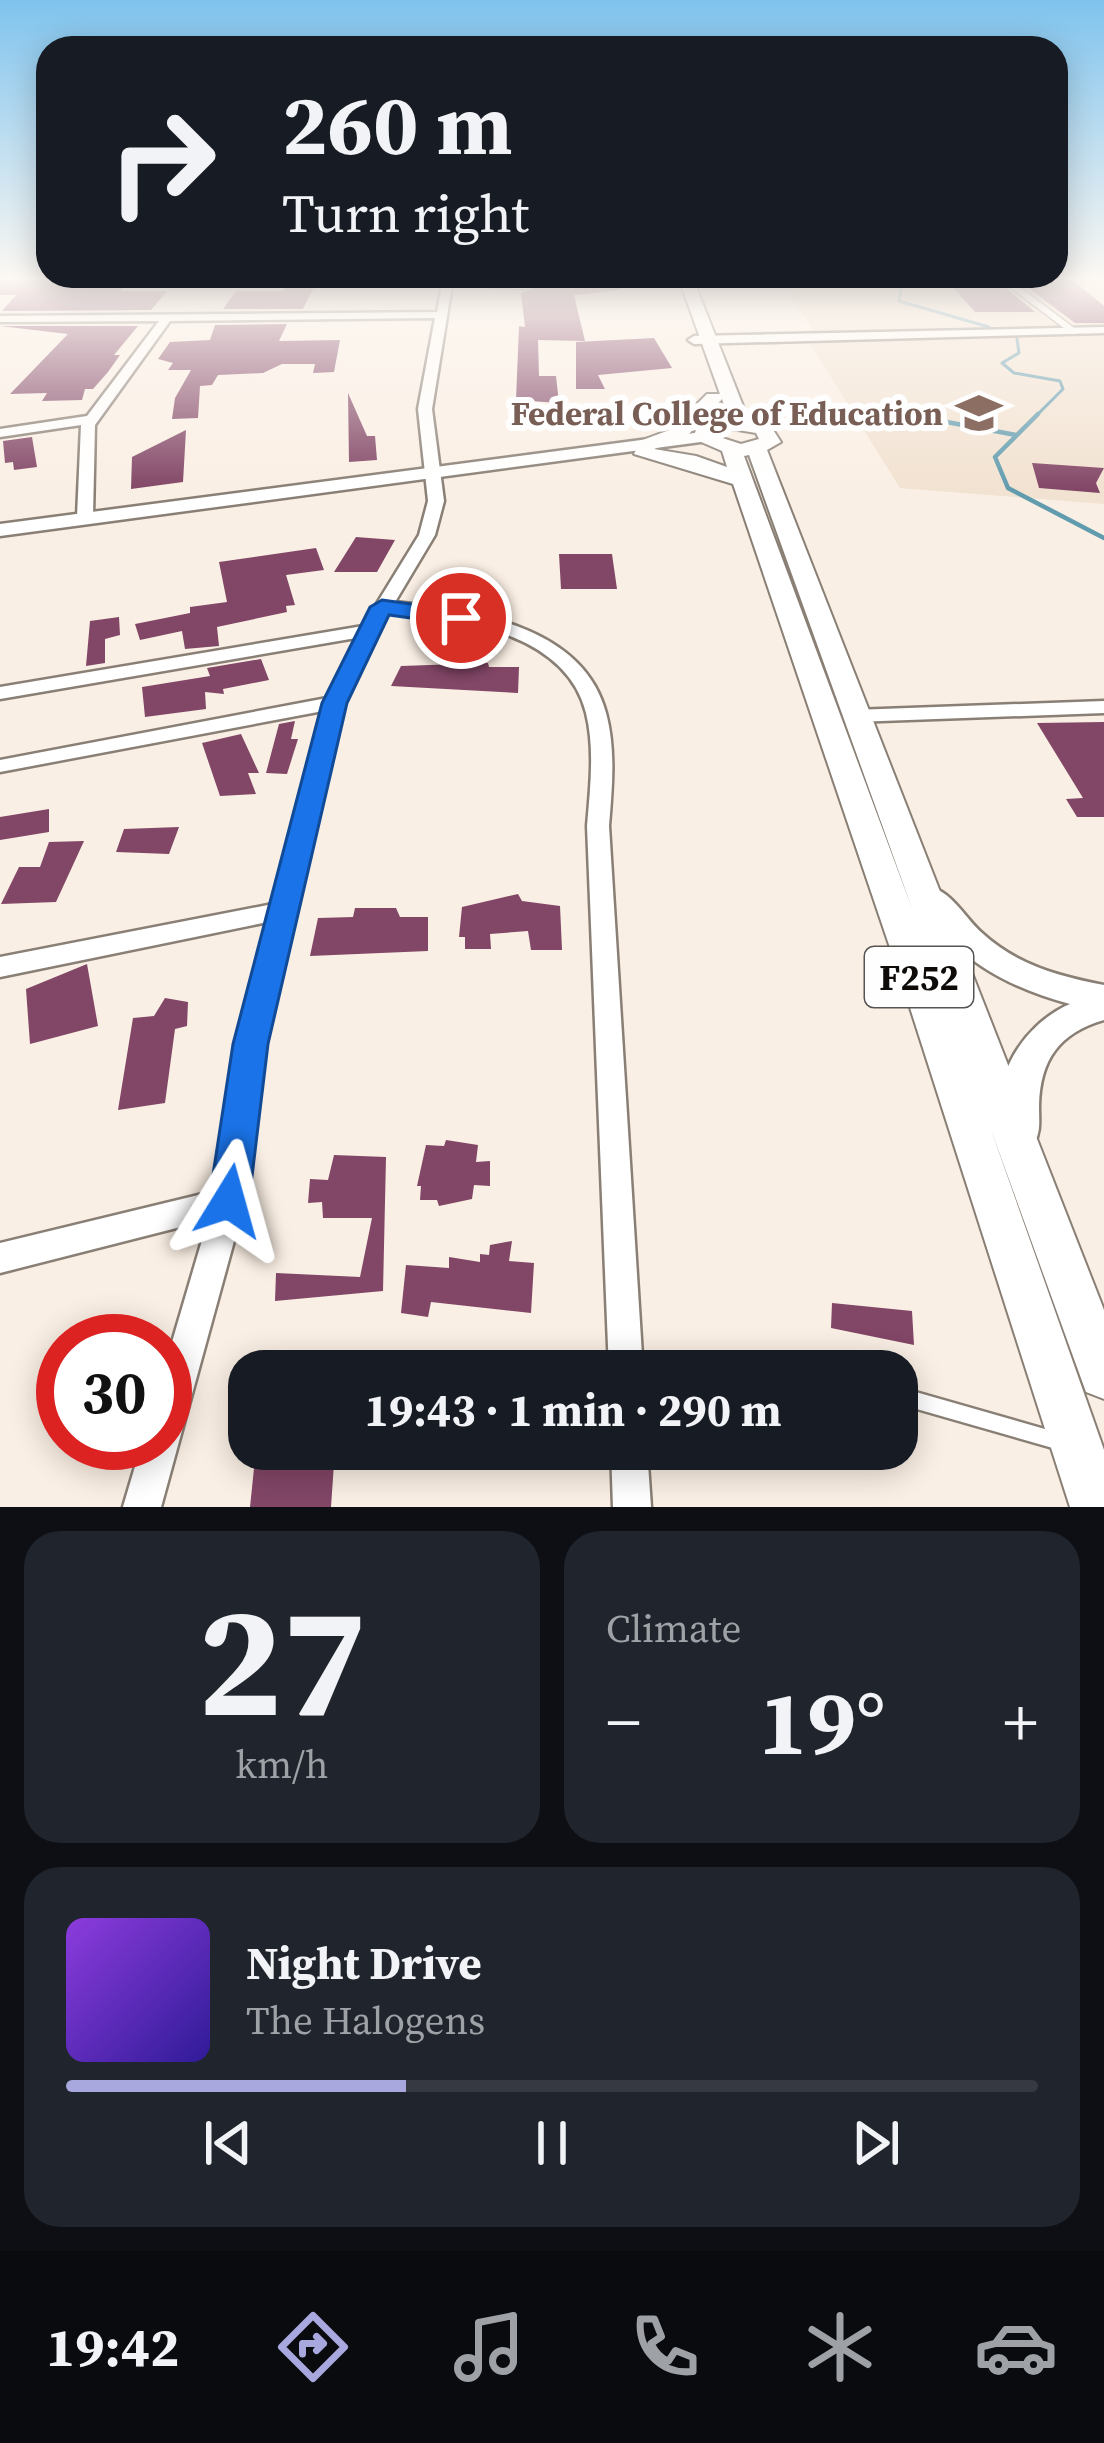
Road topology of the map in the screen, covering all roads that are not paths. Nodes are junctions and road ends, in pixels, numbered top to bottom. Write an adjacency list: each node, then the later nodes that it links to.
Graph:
1 (144, 349): 6 (street)
2 (435, 349): 10 (street)
3 (704, 349): 5 (main road, F252)
4 (705, 349): 8 (main road, F252)
5 (714, 398): 8 (main road, F252); 9 (main road)
6 (92, 420): 7 (street); 11 (street)
7 (0, 433)
8 (730, 444): 9 (main road); 9 (main road); 17 (main road, F252); 31 (main road, F252)
9 (645, 450): 10 (main road)
10 (434, 469): 11 (main road); 13 (street)
11 (85, 517): 12 (main road)
12 (0, 530)
13 (375, 618): 14 (street); 15 (street); 28 (street)
14 (0, 693)
15 (334, 703): 18 (street); 20 (street)
16 (1104, 707): 17 (street)
17 (854, 716): 19 (main road, F252)
18 (0, 766)
19 (917, 872): 22 (main road); 24 (main road, F252)
20 (282, 910): 21 (street); 25 (street)
21 (0, 967)
22 (1104, 998)
23 (1104, 1007): 24 (main road)
24 (1023, 1161): 29 (main road, F252)
25 (229, 1201): 26 (street); 27 (street)
26 (0, 1258)
27 (192, 1332)
28 (625, 1350)
29 (1104, 1375)
30 (918, 1401): 31 (lane)
31 (1077, 1446): 36 (main road, F252)
32 (152, 1470): 34 (street)
33 (630, 1470): 35 (street)
34 (142, 1507)
35 (632, 1507)
36 (1097, 1507)

